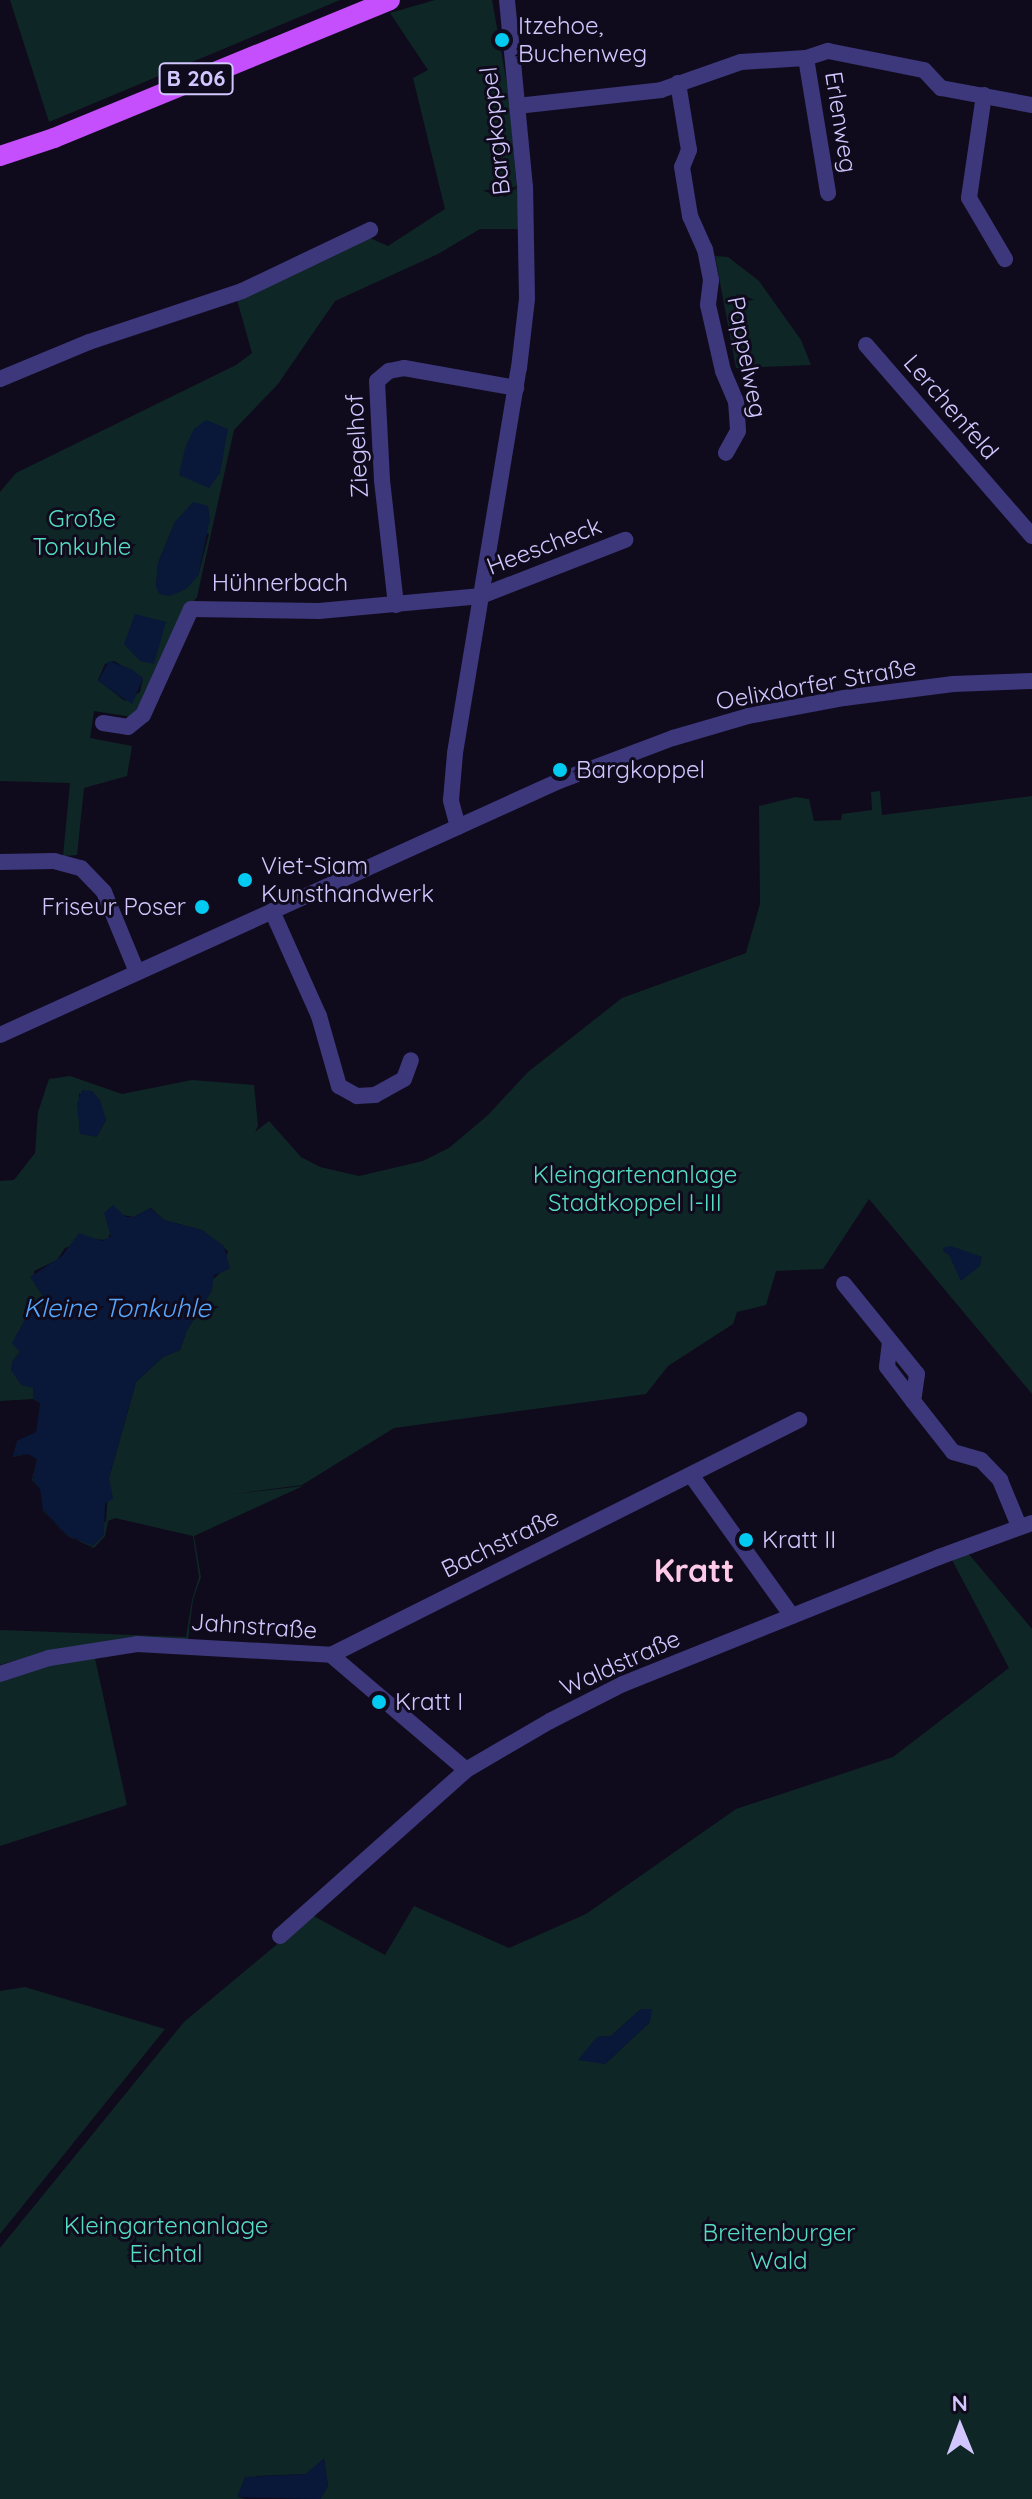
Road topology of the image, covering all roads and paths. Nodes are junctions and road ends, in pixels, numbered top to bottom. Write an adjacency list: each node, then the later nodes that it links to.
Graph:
1 (390, 0): 8 (main road, B 206)
2 (507, 0): 7 (street, Bargkoppel)
3 (806, 58): 4 (street); 5 (street); 9 (street, Erlenweg)
4 (678, 83): 7 (street); 15 (street, Pappelweg)
5 (984, 95): 6 (street); 11 (street)
6 (1032, 105)
7 (517, 106): 14 (street, Bargkoppel)
8 (0, 156)
9 (828, 193)
10 (370, 230): 13 (street)
11 (1005, 259)
12 (866, 345): 16 (street, Lerchenfeld)
13 (0, 379)
14 (516, 388): 18 (street, Bargkoppel); 19 (street, Ziegelhof)
15 (726, 453)
16 (1032, 536)
17 (625, 540): 18 (street, Heescheck)
18 (481, 596): 19 (street, Hühnerbach); 22 (street, Bargkoppel)
19 (396, 605): 21 (street, Hühnerbach)
20 (1032, 681): 22 (street, Oelixdorfer Straße)
21 (103, 723)
22 (458, 827): 24 (street, Oelixdorfer Straße)
23 (0, 862): 25 (street)
24 (272, 911): 25 (street, Oelixdorfer Straße); 27 (street)
25 (137, 972): 26 (street, Oelixdorfer Straße)
26 (0, 1035)
27 (411, 1060)
28 (844, 1284): 31 (street)
29 (799, 1420): 30 (street, Bachstraße)
30 (691, 1475): 32 (street); 33 (street, Bachstraße)
31 (1026, 1525): 32 (street, Waldstraße)
32 (792, 1616): 35 (street, Waldstraße)
33 (331, 1655): 34 (street, Jahnstraße); 35 (street, Jahnstraße)
34 (0, 1674)
35 (466, 1770): 36 (street, Waldstraße)
36 (280, 1936)

